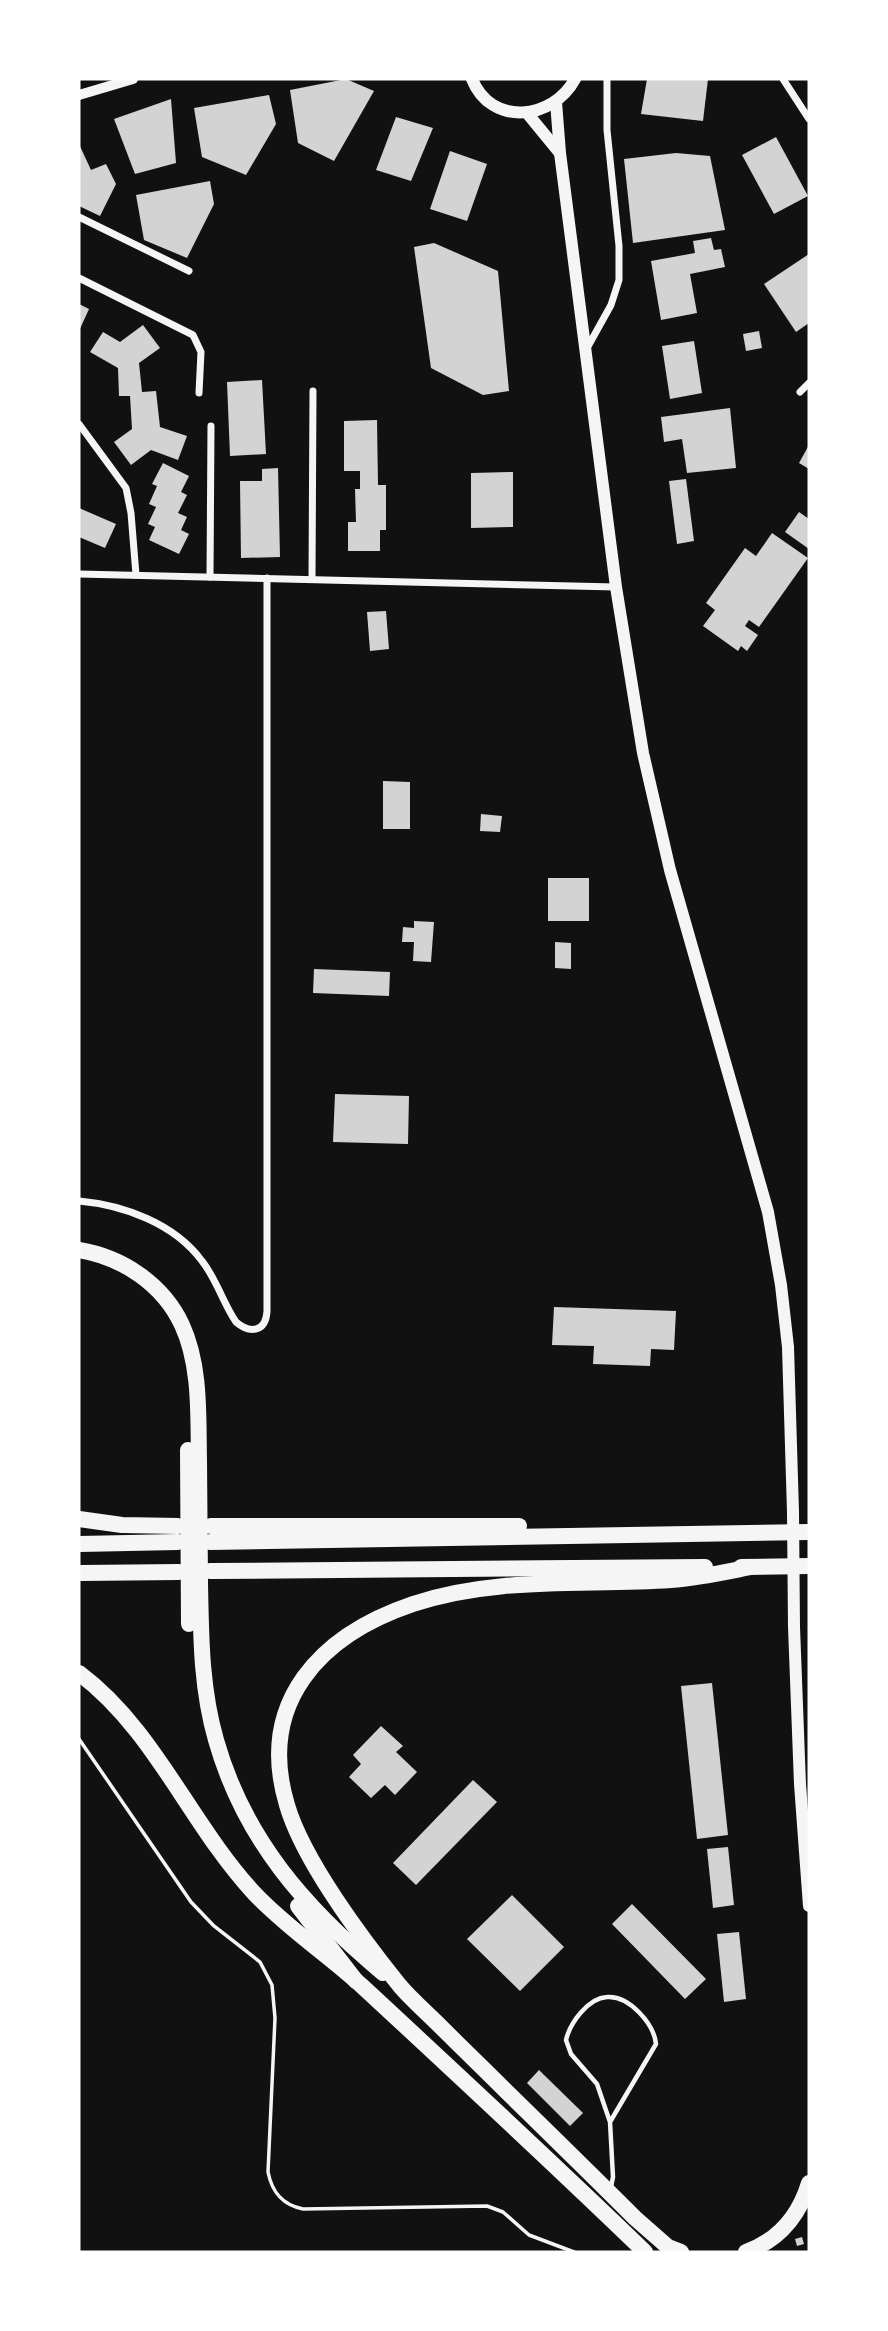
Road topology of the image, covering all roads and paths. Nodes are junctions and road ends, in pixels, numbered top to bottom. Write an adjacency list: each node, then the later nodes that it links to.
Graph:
1 (133, 79): 6 (street)
2 (575, 79): 7 (main road)
3 (607, 79): 14 (street)
4 (783, 79): 9 (street)
5 (470, 81): 8 (main road)
6 (79, 95)
7 (556, 102): 8 (main road); 10 (main road)
8 (527, 113): 10 (main road)
9 (809, 118)
10 (560, 153): 14 (main road)
11 (79, 217): 12 (street)
12 (189, 271)
13 (79, 278): 18 (street)
14 (586, 351): 26 (main road)
15 (809, 383): 17 (street)
16 (313, 391): 25 (street)
17 (800, 392)
18 (199, 393)
19 (79, 424): 22 (street)
20 (211, 426): 23 (street)
21 (79, 574): 22 (street)
22 (136, 575): 23 (street)
23 (210, 577): 24 (street)
24 (267, 578): 25 (street); 27 (street)
25 (312, 579): 26 (street)
26 (616, 587): 42 (main road)
27 (79, 1201)
28 (79, 1250): 39 (highway)
29 (79, 1261): 39 (highway)
30 (79, 1519): 33 (highway)
31 (809, 1532): 32 (highway)
32 (210, 1534)
33 (79, 1544)
34 (809, 1566): 35 (highway)
35 (751, 1567): 37 (highway); 44 (highway)
36 (178, 1572): 38 (highway)
37 (210, 1572)
38 (79, 1573)
39 (195, 1596): 43 (highway); 44 (highway)
40 (79, 1673): 43 (highway)
41 (79, 1739): 50 (path)
42 (809, 1906)
43 (356, 1981): 48 (highway)
44 (404, 1990): 47 (highway)
45 (610, 2122): 45 (lane); 47 (lane)
46 (809, 2183): 52 (highway)
47 (608, 2191): 48 (lane); 49 (highway)
48 (595, 2204): 51 (highway)
49 (675, 2250)
50 (575, 2252)
51 (645, 2252)
52 (746, 2252)

